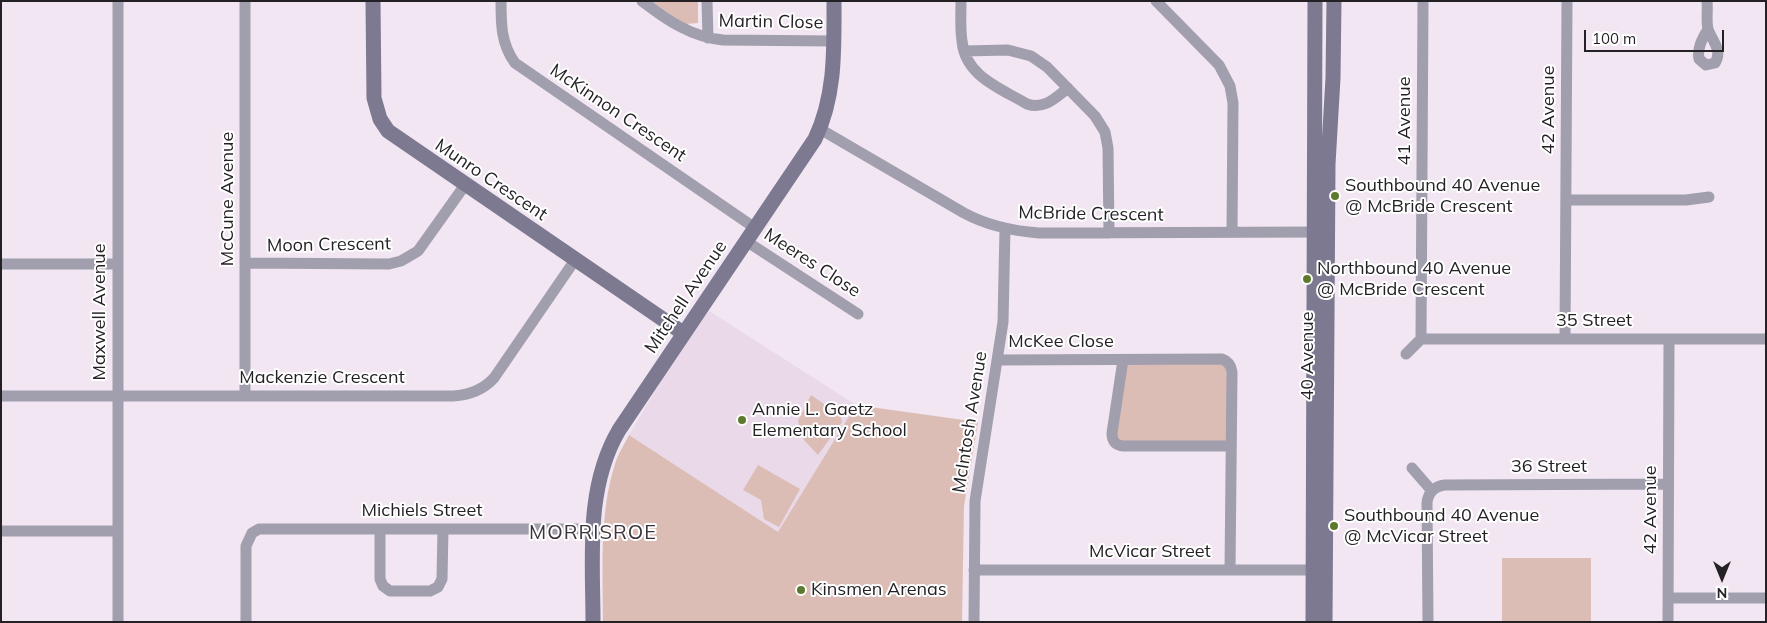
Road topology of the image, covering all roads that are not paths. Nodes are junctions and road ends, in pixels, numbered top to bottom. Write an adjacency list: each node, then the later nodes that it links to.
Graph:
1 (118, 1): 32 (street, Maxwell Avenue)
2 (246, 1): 33 (street, McCune Avenue)
3 (373, 1): 21 (street, Munro Crescent)
4 (501, 1): 24 (street, McKinnon Crescent)
5 (642, 1): 16 (street, Martin Close)
6 (707, 1): 16 (street, Martin Close)
7 (834, 1): 17 (street, Mitchell Avenue)
8 (961, 1): 18 (street)
9 (1315, 1): 27 (street, 40 Avenue)
10 (1334, 1): 27 (street, 40 Avenue)
11 (1423, 1): 36 (street, 41 Avenue)
12 (1567, 1): 23 (street, 42 Avenue)
13 (1707, 1): 15 (street)
14 (1158, 2): 26 (street)
15 (1708, 30)
16 (708, 38): 17 (street, Martin Close)
17 (834, 41): 20 (street, Mitchell Avenue)
18 (964, 51): 19 (street); 19 (street)
19 (1068, 88): 28 (street)
20 (820, 128): 24 (street, Mitchell Avenue); 25 (street, McBride Crescent)
21 (465, 185): 30 (street, Munro Crescent); 33 (street, Moon Crescent)
22 (1709, 197): 23 (street)
23 (1566, 200): 37 (street, 42 Avenue)
24 (755, 228): 29 (street, Mitchell Avenue)
25 (1006, 229): 28 (street, McBride Crescent); 41 (street, McIntosh Avenue)
26 (1232, 232): 27 (street, McBride Crescent); 28 (street, McBride Crescent)
27 (1321, 232): 57 (street, 40 Avenue)
28 (1109, 233)
29 (746, 241): 34 (street, Meeres Close); 35 (street, Mitchell Avenue)
30 (575, 260): 35 (street, Munro Crescent); 45 (street, Mackenzie Crescent)
31 (1, 264): 32 (street)
32 (118, 264): 44 (street, Maxwell Avenue)
33 (246, 264): 45 (street, McCune Avenue)
34 (858, 314)
35 (683, 333): 52 (street, Mitchell Avenue)
36 (1421, 339): 37 (street, 35 Street); 40 (street)
37 (1565, 339): 38 (street, 35 Street)
38 (1669, 339): 39 (street, 35 Street); 48 (street, 42 Avenue)
39 (1766, 339)
40 (1406, 354)
41 (998, 360): 42 (street, McKee Close); 55 (street, McIntosh Avenue)
42 (1123, 360): 46 (street, McKee Close); 46 (street, McKee Close)
43 (1, 396): 44 (street, Mackenzie Crescent)
44 (118, 396): 45 (street, Mackenzie Crescent); 54 (street, Maxwell Avenue)
45 (245, 396)
46 (1231, 446): 56 (street, McKee Close)
47 (1412, 468): 49 (street)
48 (1668, 484): 49 (street, 36 Street); 58 (street, 42 Avenue)
49 (1432, 491): 66 (street)
50 (380, 529): 51 (street, Michiels Street); 51 (street); 61 (street, Michiels Street)
51 (443, 529): 52 (street, Michiels Street)
52 (593, 529): 62 (street, Mitchell Avenue)
53 (1, 531): 54 (street)
54 (118, 531): 60 (street, Maxwell Avenue)
55 (974, 570): 56 (street, McVicar Street); 63 (street, McIntosh Avenue)
56 (1230, 570): 57 (street, McVicar Street)
57 (1319, 570): 64 (street, 40 Avenue); 65 (street, 40 Avenue)
58 (1668, 598): 59 (street); 67 (street, 42 Avenue)
59 (1766, 598)
60 (118, 622)
61 (246, 622)
62 (593, 622)
63 (974, 622)
64 (1313, 622)
65 (1325, 622)
66 (1428, 622)
67 (1668, 622)

